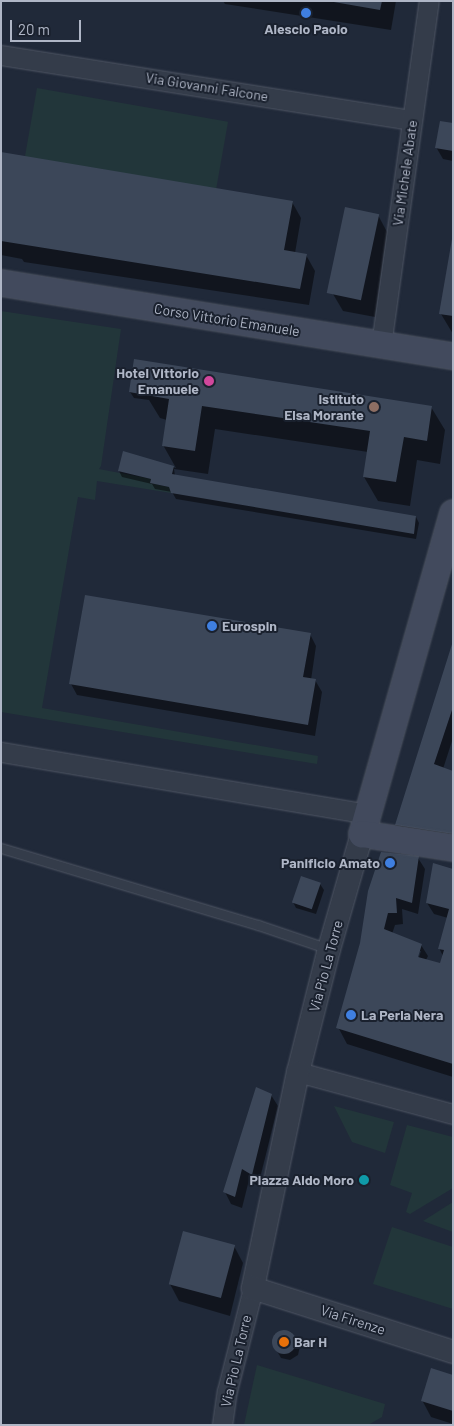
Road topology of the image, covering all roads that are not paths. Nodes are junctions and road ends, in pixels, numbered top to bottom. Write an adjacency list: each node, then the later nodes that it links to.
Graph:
1 (429, 1): 3 (street, Via Michele Abate)
2 (1, 55): 3 (street, Via Giovanni Falcone)
3 (412, 120): 5 (street, Via Michele Abate)
4 (1, 283): 5 (main road, Corso Vittorio Emanuele)
5 (381, 345): 6 (main road, Corso Vittorio Emanuele)
6 (453, 356)
7 (453, 513): 9 (main road, Via Pio La Torre)
8 (1, 752): 9 (street)
9 (365, 824): 11 (main road); 12 (street, Via Pio La Torre)
10 (1, 848): 12 (lane)
11 (453, 848)
12 (329, 949): 13 (street, Via Pio La Torre)
13 (298, 1072): 14 (street); 15 (street, Via Pio La Torre)
14 (453, 1114)
15 (253, 1288): 16 (street, Via Firenze); 17 (street, Via Pio La Torre)
16 (453, 1352)
17 (222, 1425)

